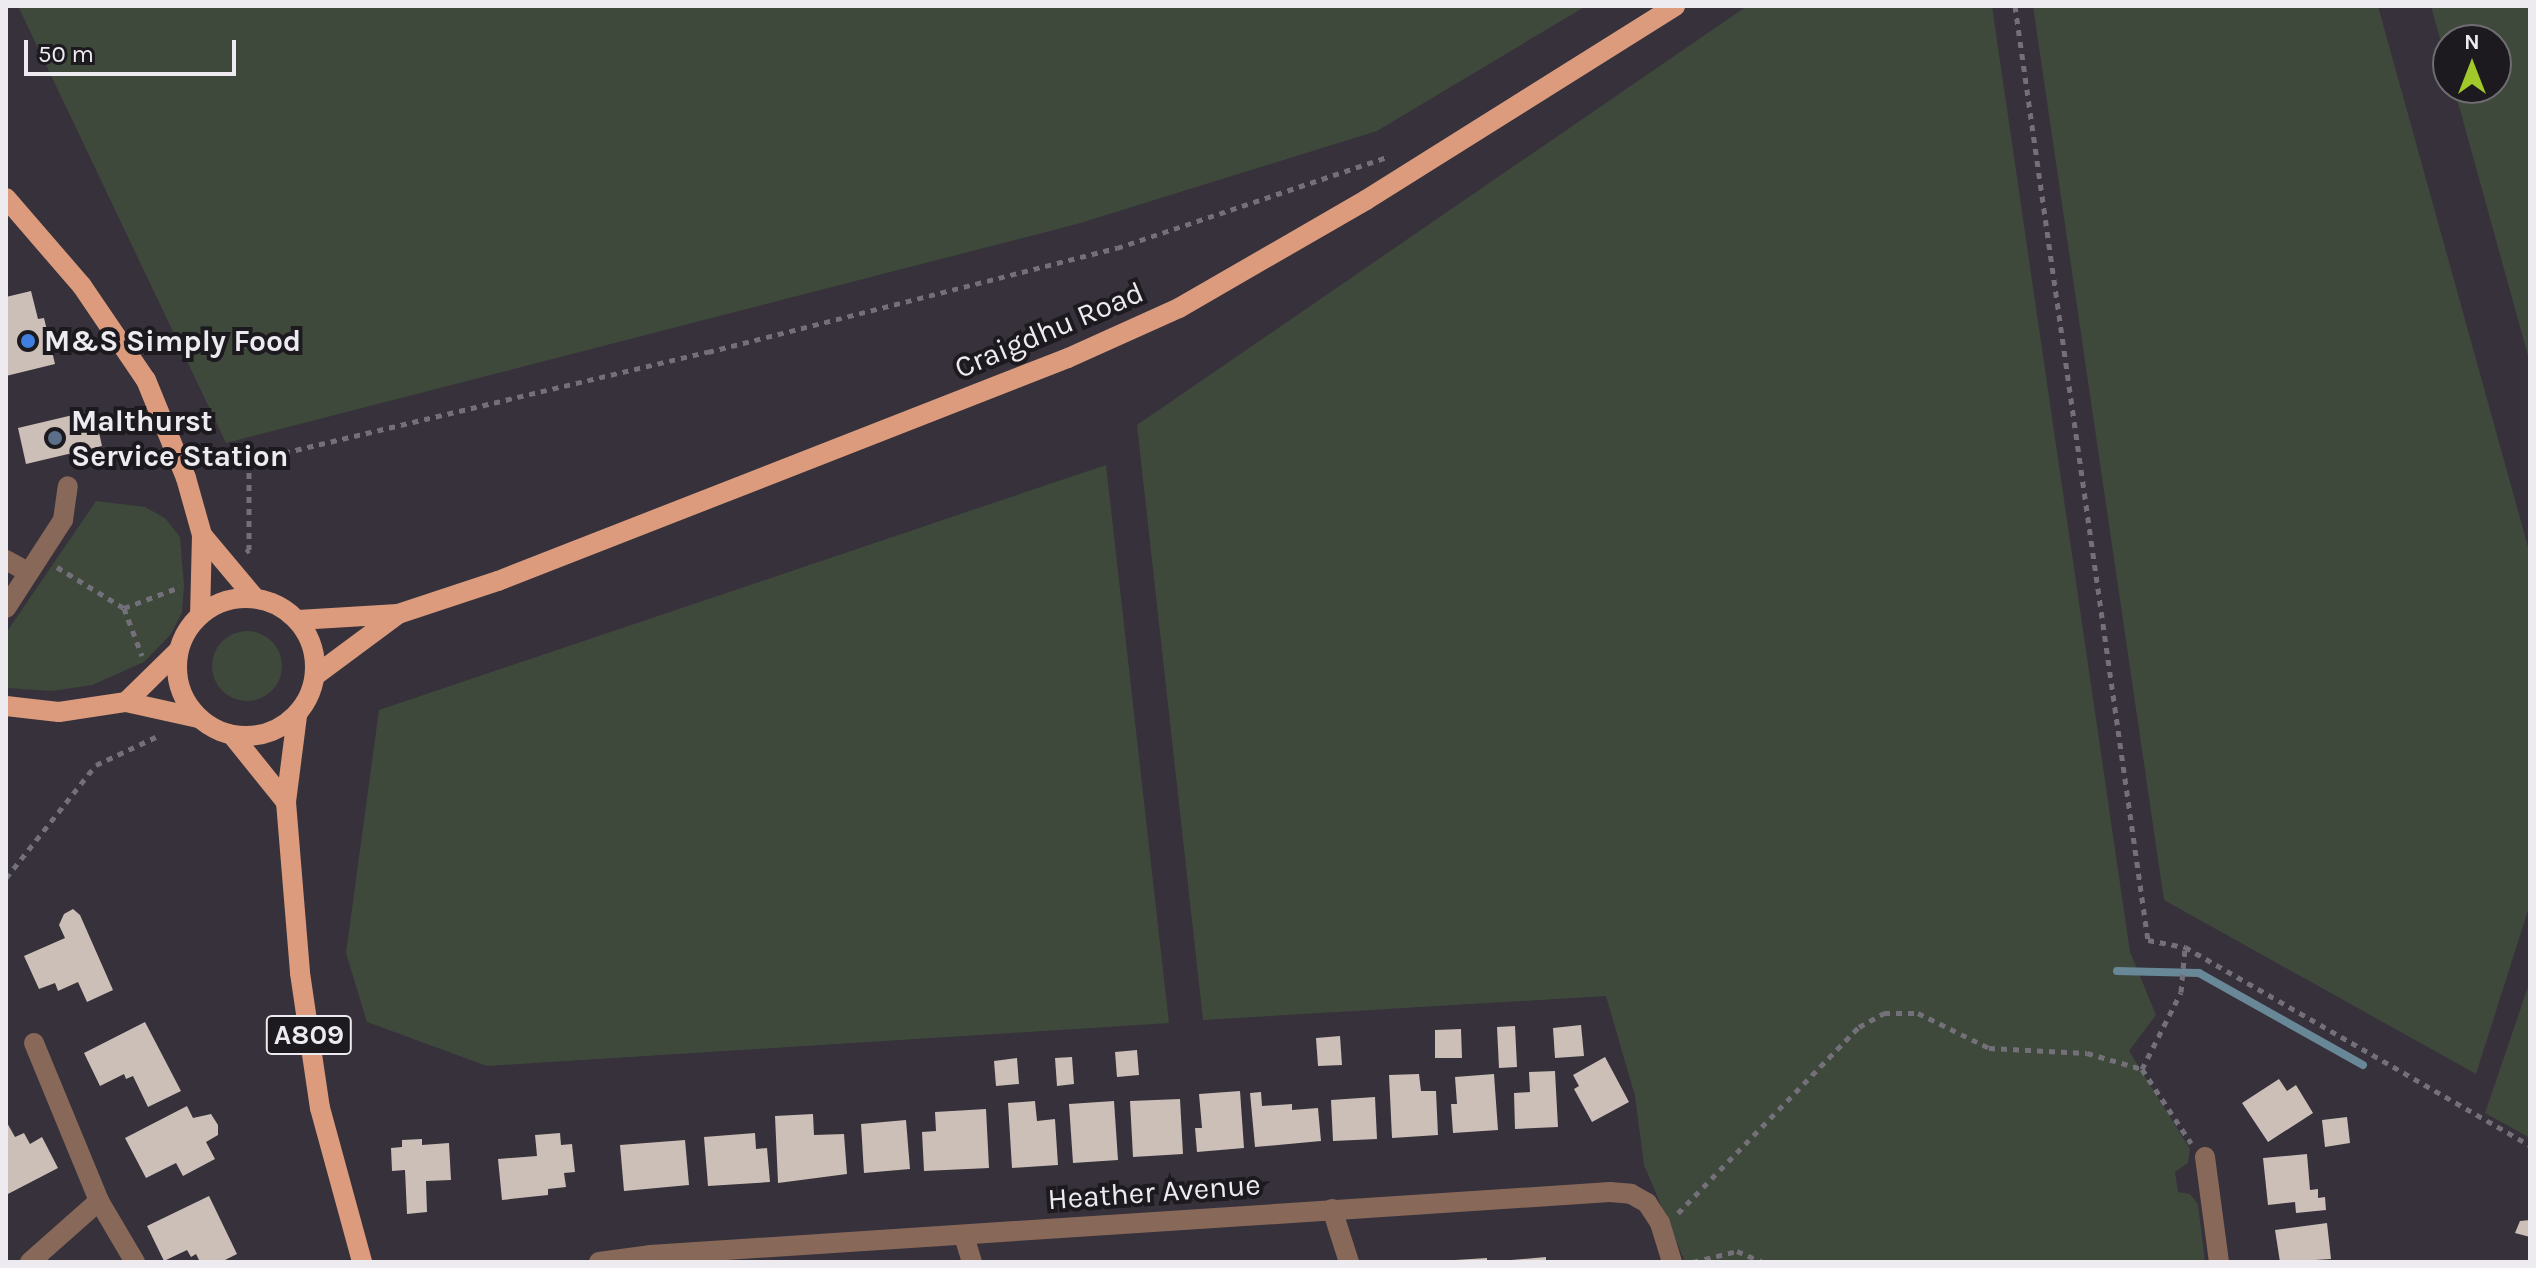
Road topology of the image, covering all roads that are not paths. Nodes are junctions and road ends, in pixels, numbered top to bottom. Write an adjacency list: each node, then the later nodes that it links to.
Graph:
1 (1675, 6): 9 (main road, Craigdhu Road)
2 (6, 198): 4 (main road)
3 (68, 486): 6 (street)
4 (202, 535): 7 (main road); 10 (main road)
5 (6, 560): 6 (street)
6 (28, 572): 8 (street)
7 (254, 597): 10 (main road); 11 (main road)
8 (6, 608)
9 (398, 614): 11 (main road, Craigdhu Road); 13 (main road, Craigdhu Road)
10 (200, 615): 12 (main road)
11 (298, 620): 13 (main road)
12 (178, 651): 14 (main road); 17 (main road)
13 (316, 675): 16 (main road)
14 (126, 702): 15 (main road); 17 (main road)
15 (6, 706)
16 (297, 716): 18 (main road); 19 (main road, A809)
17 (198, 718): 18 (main road)
18 (232, 735): 19 (main road)
19 (286, 802): 27 (main road, A809)
20 (34, 1043): 22 (street)
21 (2205, 1157): 32 (street)
22 (99, 1201): 25 (street); 26 (street)
23 (1332, 1209): 24 (street, Heather Avenue); 30 (street); 31 (street, Heather Avenue)
24 (964, 1236): 28 (street, Heather Avenue); 29 (street)
25 (30, 1262)
26 (135, 1262)
27 (362, 1262)
28 (599, 1262)
29 (972, 1262)
30 (1349, 1262)
31 (1672, 1262)
32 (2219, 1262)

